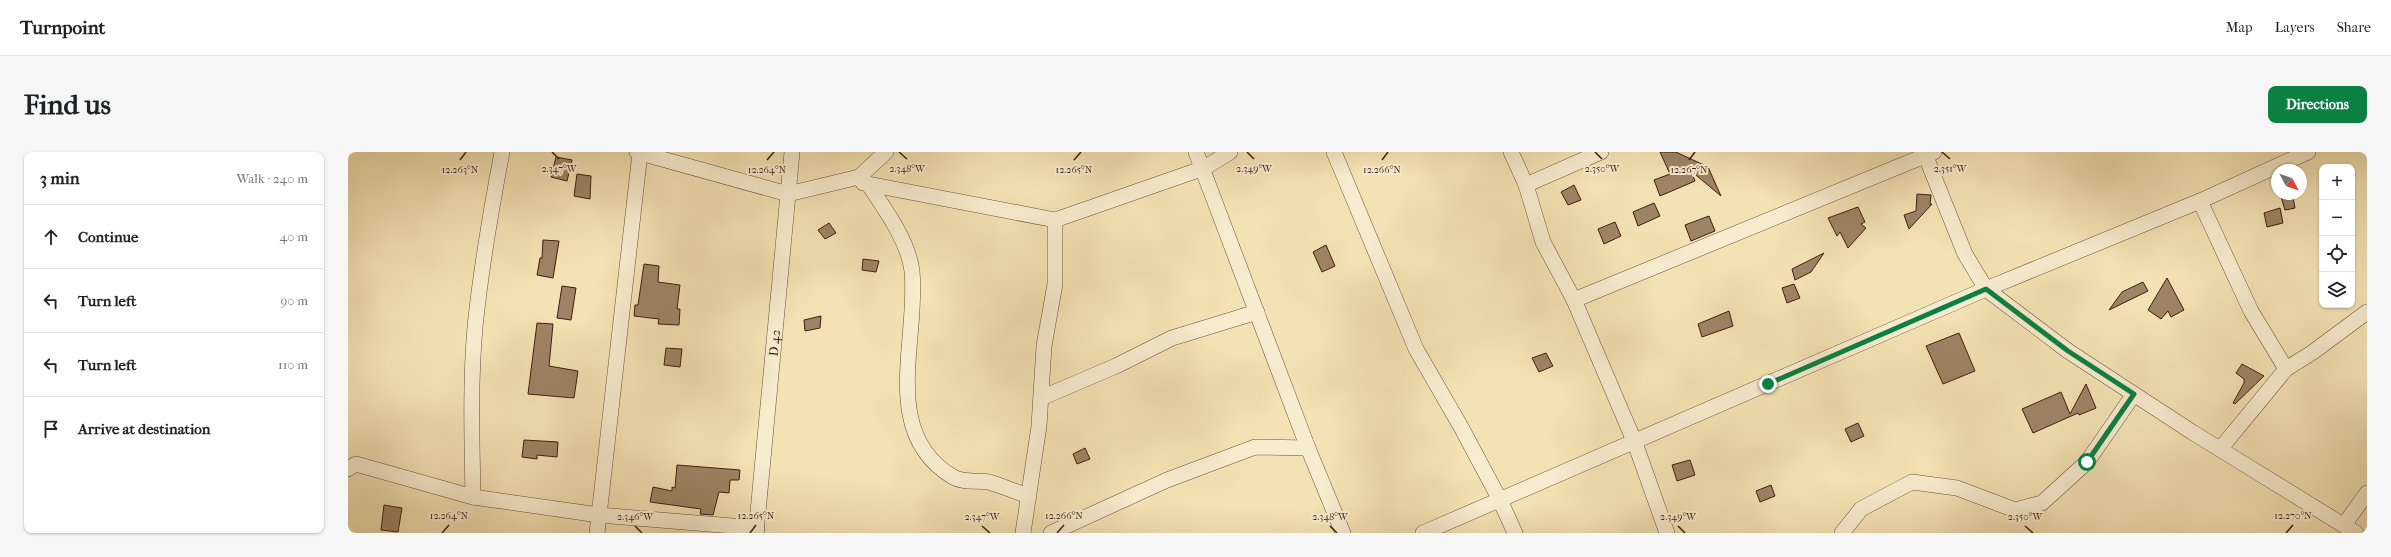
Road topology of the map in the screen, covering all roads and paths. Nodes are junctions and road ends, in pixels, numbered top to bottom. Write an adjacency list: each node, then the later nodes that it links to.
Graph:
1 (502, 152): 32 (street)
2 (638, 152): 16 (street); 34 (street)
3 (792, 152): 16 (street, D 42 / D 42)
4 (886, 152): 13 (street)
5 (1196, 152): 12 (street)
6 (1230, 152): 12 (street)
7 (1334, 152): 33 (street)
8 (1511, 152): 15 (street)
9 (1601, 152): 15 (street)
10 (2308, 152): 17 (street)
11 (1928, 153): 19 (street); 20 (street)
12 (1204, 168): 18 (street); 21 (street)
13 (848, 181): 14 (street); 16 (street)
14 (869, 184): 18 (street); 31 (street)
15 (1526, 185): 20 (street)
16 (788, 194): 36 (street, D 42 / D 42)
17 (2200, 200): 19 (street); 23 (street)
18 (1055, 220): 25 (street)
19 (1986, 289): 24 (street); 26 (street)
20 (1574, 300): 26 (street)
21 (1257, 312): 25 (street); 27 (street)
22 (2367, 312): 23 (street)
23 (2286, 369): 28 (street)
24 (2134, 394): 28 (street); 44 (street)
25 (1041, 398): 31 (street)
26 (1634, 443): 33 (street); 43 (street)
27 (1308, 448): 39 (street); 40 (street)
28 (2221, 448): 35 (street)
29 (348, 469): 32 (street)
30 (2367, 493): 35 (street)
31 (1029, 496): 38 (street)
32 (473, 497): 34 (street)
33 (1500, 500): 41 (street); 42 (street)
34 (599, 515): 36 (street); 37 (street)
35 (2350, 529)
36 (756, 530)
37 (597, 533)
38 (1023, 533)
39 (1051, 533)
40 (1343, 533)
41 (1423, 533)
42 (1515, 533)
43 (1667, 533)
44 (1842, 533)

